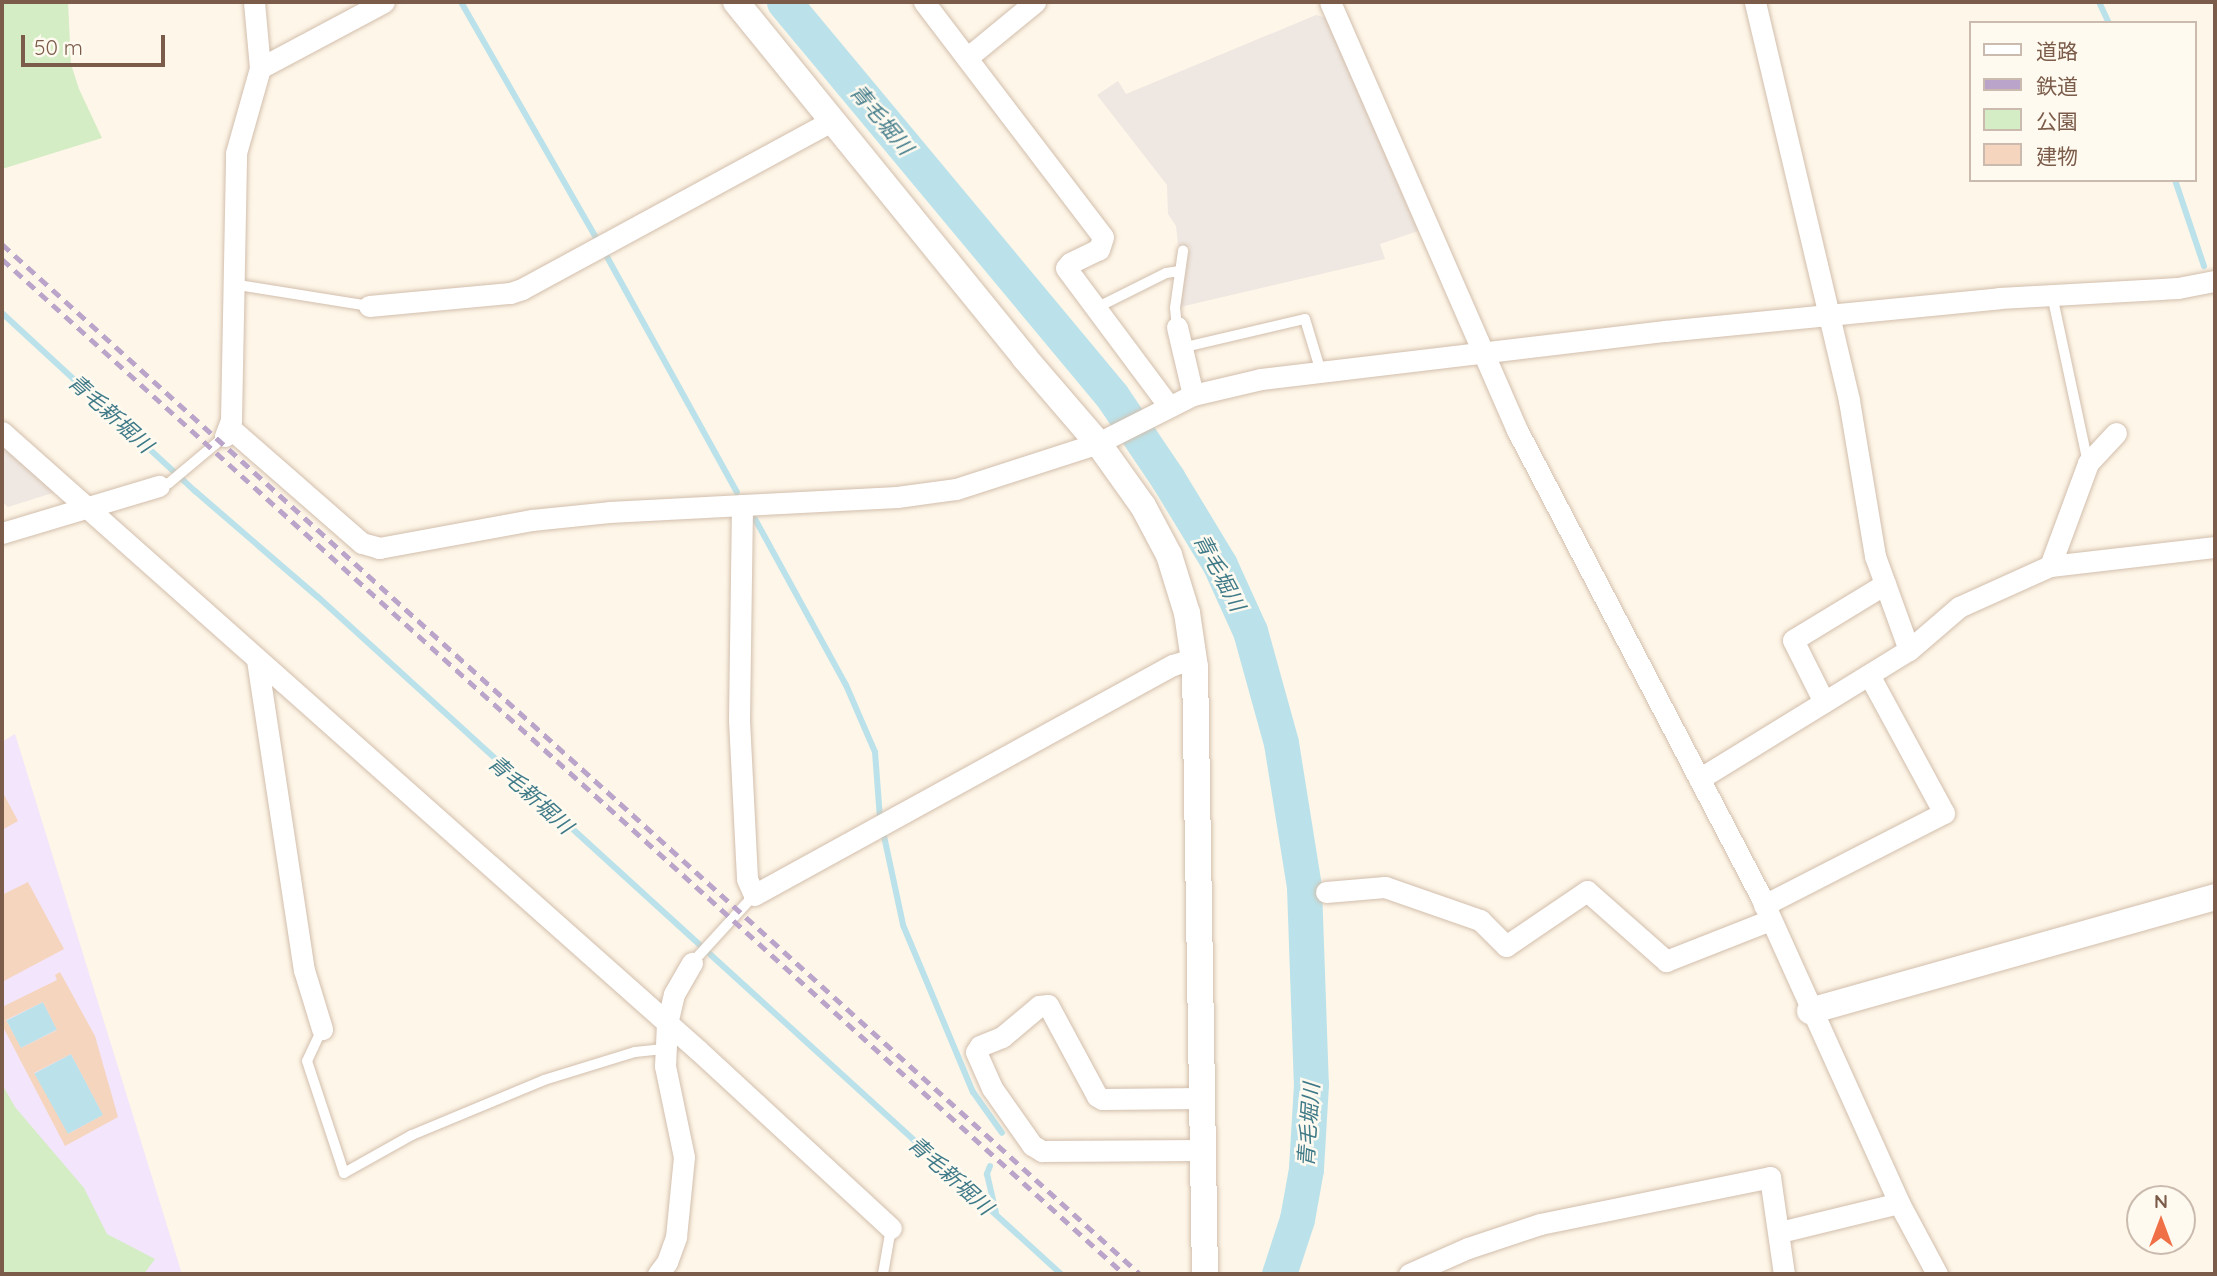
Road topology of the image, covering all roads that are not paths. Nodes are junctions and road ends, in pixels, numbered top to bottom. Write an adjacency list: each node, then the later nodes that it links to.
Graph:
1 (254, 2): 9 (street)
2 (384, 2): 9 (street)
3 (736, 2): 10 (street)
4 (924, 2): 8 (street)
5 (1035, 2): 8 (street)
6 (1330, 2): 20 (street)
7 (1755, 2): 18 (street)
8 (968, 57): 17 (street)
9 (260, 68): 14 (street)
10 (832, 121): 16 (street); 27 (street)
11 (1183, 251): 12 (lane)
12 (1181, 271): 17 (lane); 19 (lane)
13 (2215, 281): 15 (street)
14 (232, 284): 16 (lane); 25 (street)
15 (2052, 295): 18 (street); 28 (lane)
16 (369, 306)
17 (1094, 309): 23 (street)
18 (1830, 315): 20 (street); 35 (street)
19 (1179, 337): 21 (lane); 22 (street)
20 (1484, 354): 21 (street); 41 (street)
21 (1321, 372): 22 (street)
22 (1193, 395): 23 (street)
23 (1162, 410): 27 (street)
24 (2, 432): 31 (street)
25 (228, 432): 29 (lane); 30 (street)
26 (2116, 433): 28 (street)
27 (1105, 440): 30 (street); 37 (street)
28 (2088, 463): 34 (street)
29 (164, 485): 31 (street)
30 (742, 505): 43 (street)
31 (86, 509): 32 (street); 38 (street)
32 (2, 533)
33 (2214, 547): 34 (street)
34 (2050, 566): 36 (street)
35 (1885, 584): 36 (street); 40 (street)
36 (1909, 650): 39 (street)
37 (1195, 658): 43 (street); 51 (street)
38 (257, 660): 48 (street); 49 (street)
39 (1869, 674): 40 (street); 45 (street)
40 (1824, 702): 41 (street)
41 (1699, 779): 45 (street)
42 (1326, 892): 45 (street)
43 (754, 895): 46 (lane)
44 (2215, 897): 47 (street)
45 (1767, 913): 47 (street)
46 (693, 960): 48 (street)
47 (1810, 1011): 53 (street)
48 (667, 1024): 50 (street); 54 (street)
49 (322, 1029): 50 (lane)
50 (666, 1049): 56 (street)
51 (1202, 1098): 52 (street); 52 (street)
52 (1202, 1150): 58 (street)
53 (1899, 1203): 55 (street); 61 (street)
54 (891, 1228): 57 (lane)
55 (1780, 1232): 59 (street); 60 (street)
56 (658, 1274)
57 (883, 1274)
58 (1205, 1274)
59 (1409, 1274)
60 (1784, 1274)
61 (1937, 1274)

